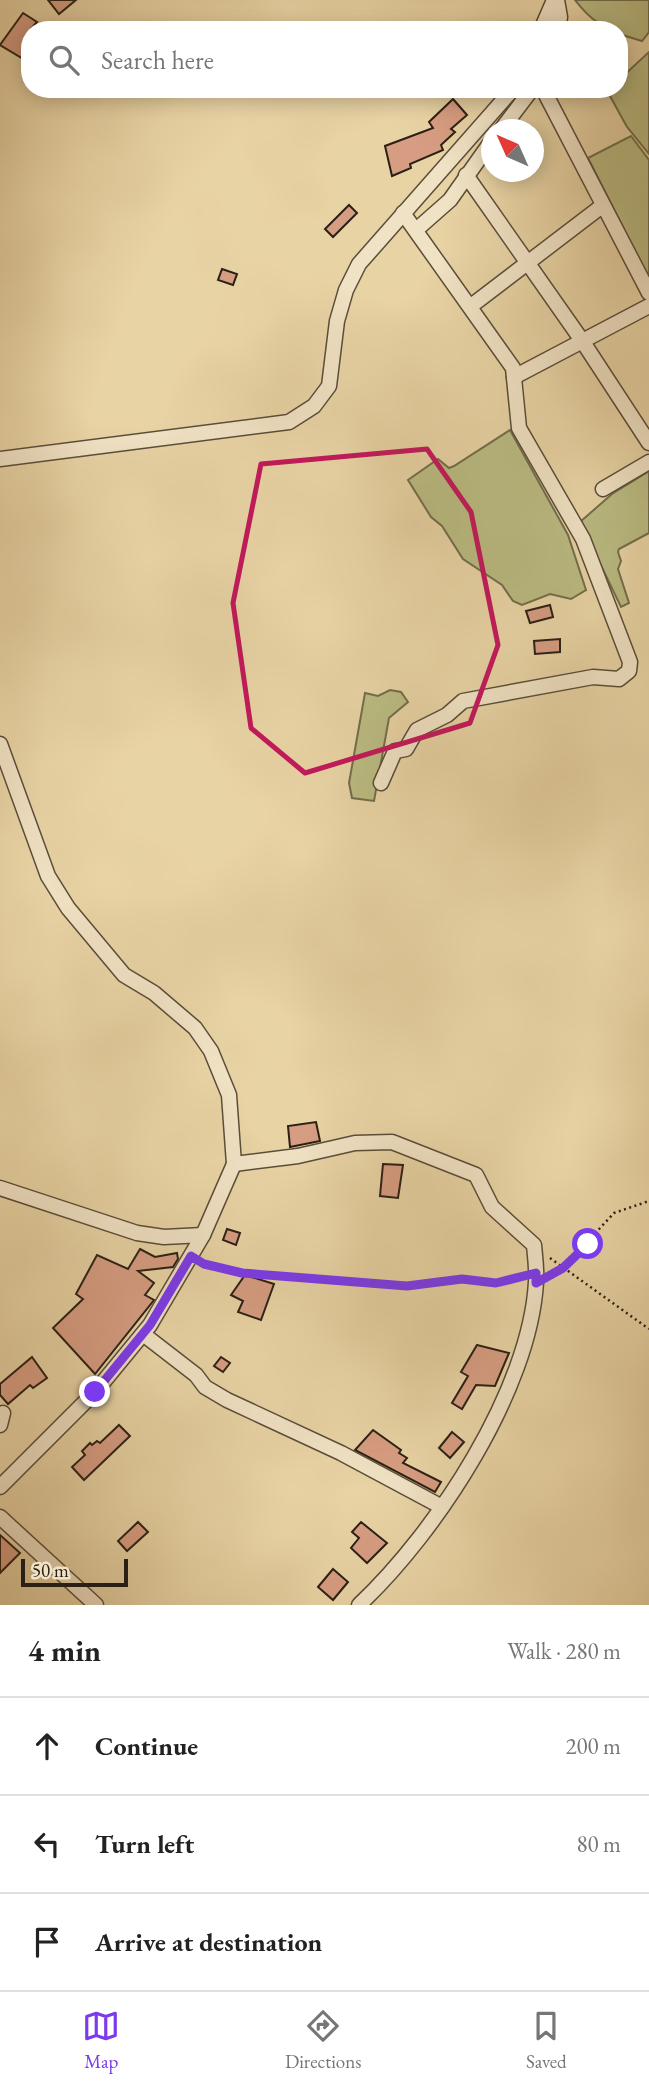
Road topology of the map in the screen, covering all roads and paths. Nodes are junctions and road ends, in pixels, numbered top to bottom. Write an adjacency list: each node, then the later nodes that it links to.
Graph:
1 (556, 0): 2 (street); 3 (street)
2 (546, 21)
3 (559, 21)
4 (505, 98): 11 (street)
5 (525, 98): 7 (street)
6 (548, 98): 10 (street)
7 (509, 119)
8 (481, 156): 9 (street)
9 (466, 175): 12 (street); 13 (street)
10 (602, 205): 13 (street); 14 (street)
11 (403, 213): 12 (street); 20 (street)
12 (416, 230): 15 (street)
13 (527, 262): 15 (street); 17 (street)
14 (649, 293)
15 (471, 306): 18 (street)
16 (649, 306): 17 (street)
17 (583, 342): 18 (street); 19 (street)
18 (514, 377): 24 (street)
19 (649, 443)
20 (0, 459)
21 (649, 462): 22 (street)
22 (604, 489)
23 (0, 744): 25 (street)
24 (381, 783)
25 (234, 1164): 28 (street); 29 (street)
26 (0, 1188): 28 (street)
27 (649, 1201): 31 (path)
28 (203, 1235): 30 (street)
29 (534, 1245): 31 (path); 32 (street)
30 (191, 1256): 32 (path); 34 (street)
31 (563, 1268): 32 (path); 33 (path)
32 (536, 1278): 36 (street)
33 (649, 1329)
34 (143, 1334): 35 (street); 36 (street)
35 (0, 1487)
36 (442, 1507): 39 (street)
37 (0, 1517): 38 (street)
38 (96, 1605)
39 (359, 1605)

